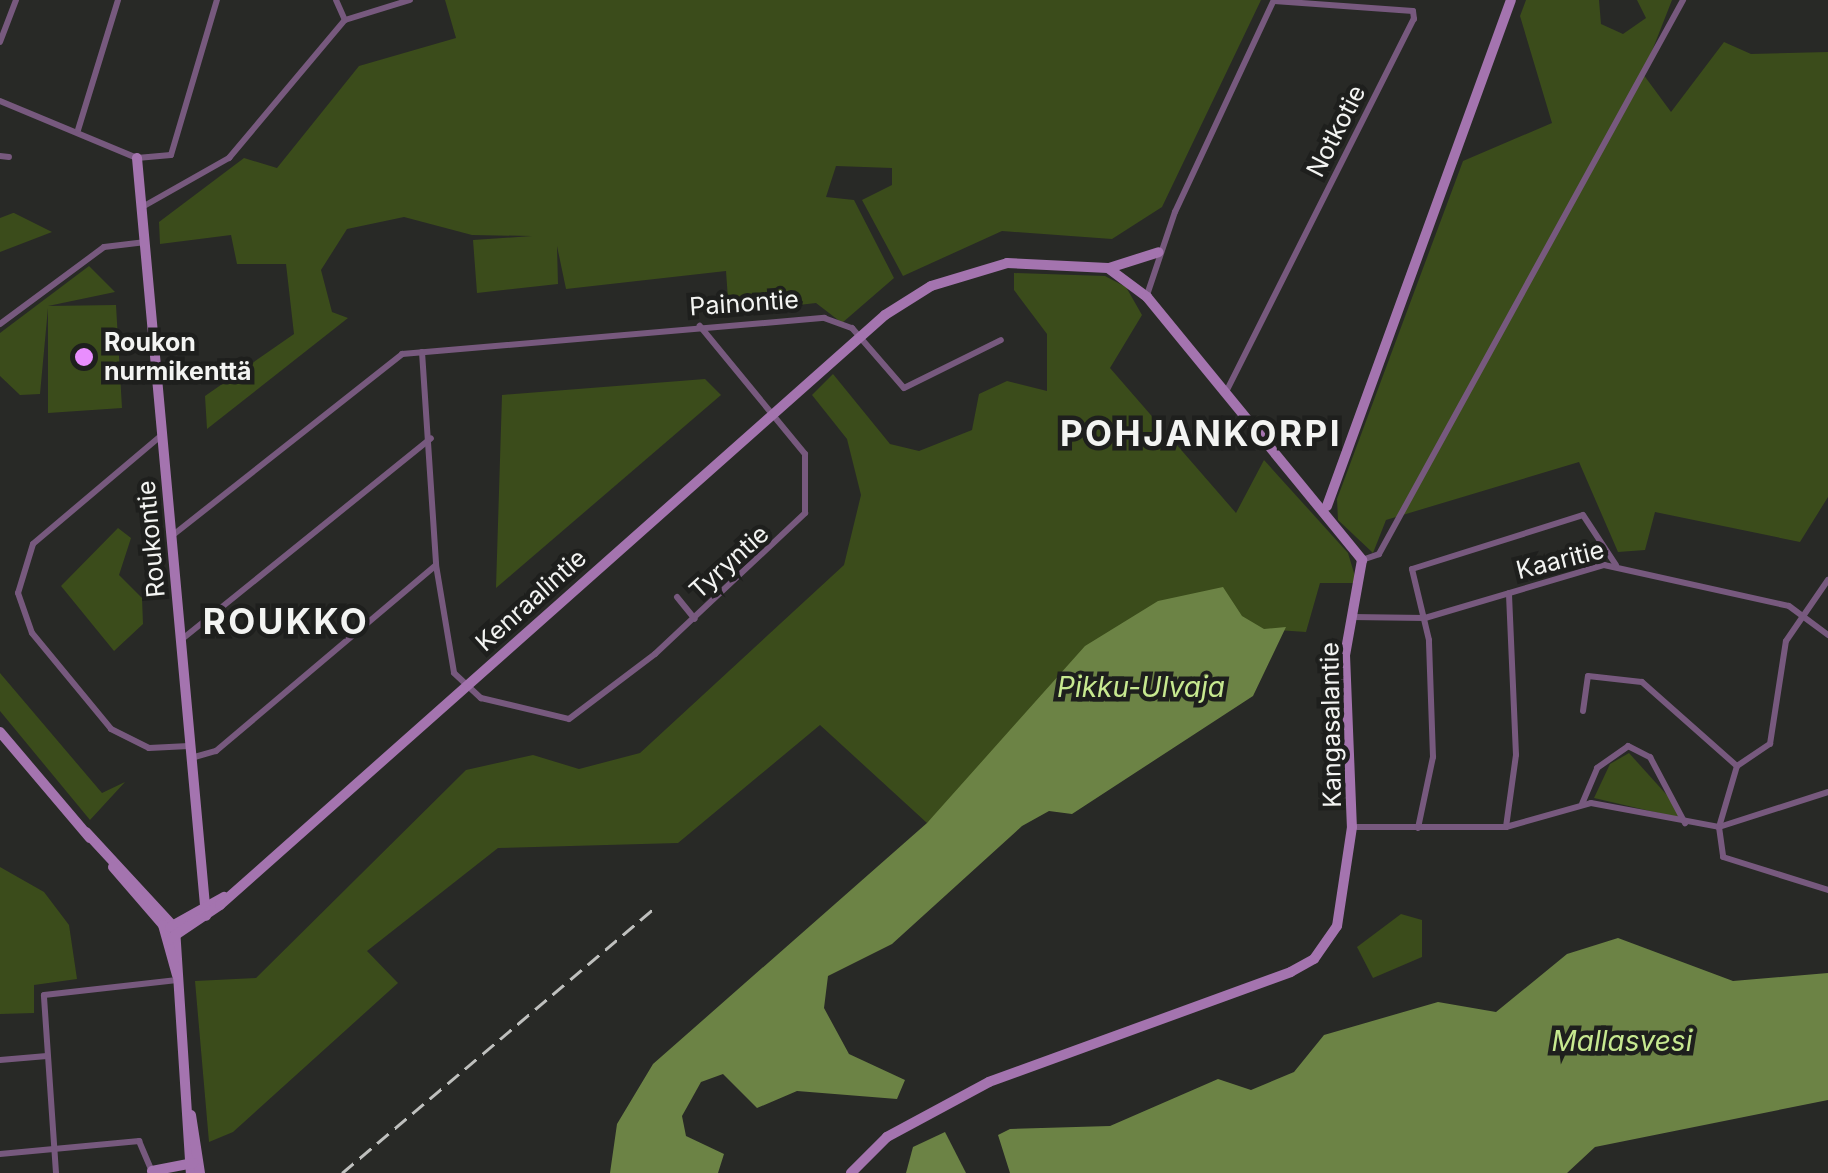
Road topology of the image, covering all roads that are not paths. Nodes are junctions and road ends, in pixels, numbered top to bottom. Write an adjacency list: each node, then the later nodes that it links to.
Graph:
1 (16, 0): 10 (street)
2 (118, 0): 12 (street)
3 (217, 0): 13 (street)
4 (336, 0): 9 (street)
5 (410, 0): 9 (street)
6 (1274, 0): 16 (street); 24 (street, Notkotie)
7 (1511, 0): 28 (street)
8 (1684, 0): 30 (street)
9 (344, 20): 14 (street)
10 (0, 42)
11 (0, 101): 12 (street)
12 (78, 130): 13 (street)
13 (137, 158): 14 (street, Roukontie)
14 (144, 206): 15 (street, Roukontie)
15 (146, 242): 19 (street); 26 (street, Roukontie)
16 (1159, 252): 17 (street); 18 (street)
17 (1108, 268): 18 (street); 21 (street)
18 (1147, 296): 24 (street)
19 (0, 324)
20 (700, 326): 21 (street, Painontie); 23 (street, Painontie); 25 (street, Tyryntie)
21 (860, 335): 22 (street); 25 (street, Kenraalintie)
22 (1002, 340)
23 (422, 352): 27 (street); 29 (street, Painontie)
24 (1225, 394): 28 (street)
25 (770, 415): 39 (street, Tyryntie); 42 (street, Kenraalintie)
26 (163, 434): 29 (street, Roukontie); 45 (street)
27 (431, 438): 32 (street); 41 (street)
28 (1327, 506): 30 (street)
29 (172, 536): 41 (street, Roukontie)
30 (1362, 560): 37 (street, Kangasalantie)
31 (1616, 565): 34 (street, Kaaritie); 36 (street, Kaaritie); 38 (street)
32 (436, 566): 42 (street); 45 (street)
33 (1828, 580): 36 (street)
34 (1509, 593): 38 (street, Kaaritie); 51 (street)
35 (677, 597): 39 (street)
36 (1802, 613): 40 (street, Kaaritie); 46 (street)
37 (1351, 617): 38 (street, Kaaritie); 50 (street, Kangasalantie)
38 (1425, 618): 53 (street)
39 (695, 619): 42 (street, Tyryntie)
40 (1828, 635)
41 (180, 640): 45 (street, Roukontie)
42 (464, 686): 56 (street, Kenraalintie)
43 (1583, 711): 46 (street)
44 (0, 732): 54 (street)
45 (189, 752): 56 (street, Roukontie)
46 (1737, 766): 52 (street)
47 (1828, 792): 52 (street)
48 (1582, 804): 49 (street); 49 (street); 51 (street)
49 (1685, 824): 52 (street)
50 (1352, 827): 53 (street); 67 (street, Kangasalantie)
51 (1506, 827): 53 (street)
52 (1719, 827): 55 (street)
53 (1418, 828)
54 (86, 832): 57 (street); 58 (street)
55 (1828, 890)
56 (204, 910): 57 (street, Kenraalintie); 58 (street, Kenraalintie)
57 (174, 924): 58 (street)
58 (172, 939): 59 (street)
59 (177, 977): 60 (street); 64 (street)
60 (47, 1056): 61 (street); 62 (street)
61 (0, 1060)
62 (57, 1148): 63 (street); 65 (street); 66 (street)
63 (0, 1154)
64 (194, 1168): 65 (street)
65 (152, 1172)
66 (56, 1173)
67 (851, 1173)

